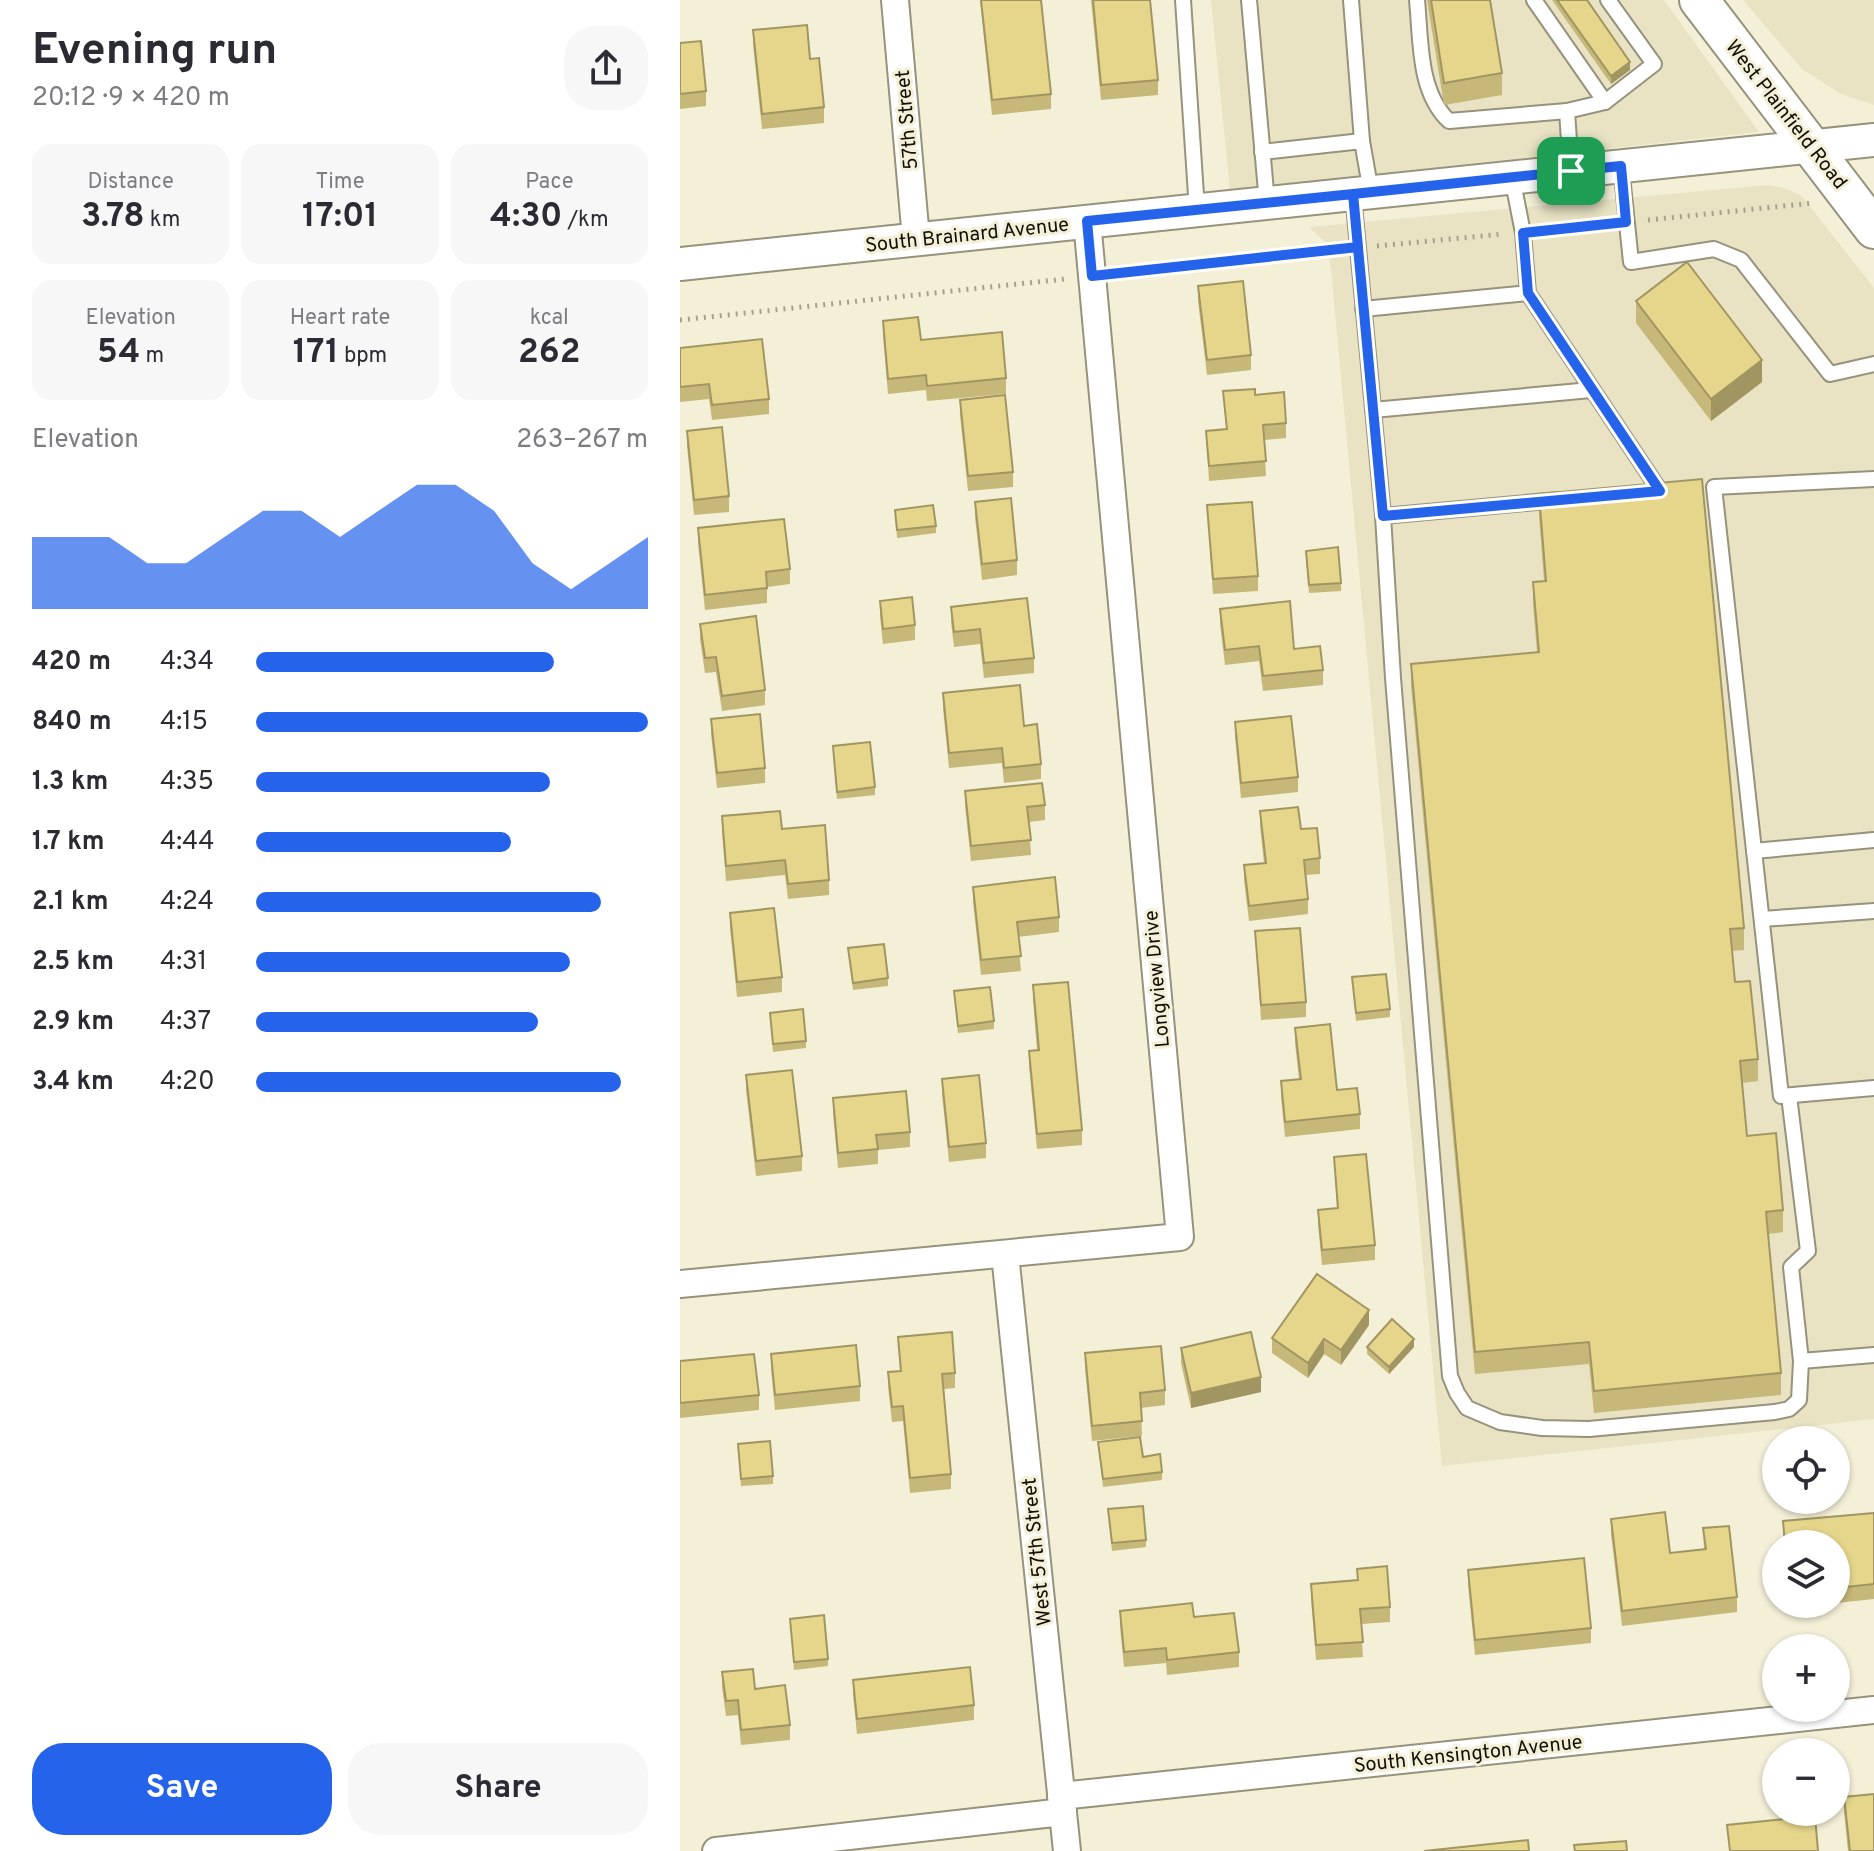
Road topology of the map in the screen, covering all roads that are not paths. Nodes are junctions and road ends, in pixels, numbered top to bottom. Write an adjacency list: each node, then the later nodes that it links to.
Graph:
1 (895, 0): 23 (street, 57th Street)
2 (1183, 0): 20 (lane)
3 (1249, 0): 14 (lane)
4 (1351, 0): 12 (lane)
5 (1417, 0): 10 (lane)
6 (1534, 0): 9 (lane)
7 (1608, 0): 9 (lane)
8 (1699, 0): 13 (main road, West Plainfield Road)
9 (1605, 102): 10 (lane)
10 (1567, 111): 16 (lane)
11 (1874, 140): 13 (street, South Brainard Avenue)
12 (1362, 141): 14 (lane); 18 (lane)
13 (1812, 146): 15 (street, South Brainard Avenue); 22 (main road, West Plainfield Road)
14 (1262, 152): 19 (lane)
15 (1621, 166): 16 (street, South Brainard Avenue); 27 (lane)
16 (1571, 171): 17 (street, South Brainard Avenue)
17 (1512, 177): 18 (street, South Brainard Avenue); 25 (lane)
18 (1362, 193): 19 (street, South Brainard Avenue); 26 (lane)
19 (1267, 203): 20 (street, South Brainard Avenue)
20 (1197, 210): 21 (street, South Brainard Avenue)
21 (1087, 221): 23 (street, South Brainard Avenue); 40 (street, Longview Drive)
22 (1874, 229)
23 (916, 239): 24 (street, South Brainard Avenue)
24 (680, 264)
25 (1528, 293): 26 (lane); 28 (lane)
26 (1363, 309): 29 (lane)
27 (1874, 364)
28 (1591, 390): 29 (lane); 31 (lane)
29 (1373, 410): 33 (lane)
30 (1874, 479): 35 (lane)
31 (1660, 491)
32 (1568, 499): 33 (lane)
33 (1383, 516): 43 (lane)
34 (1874, 840): 35 (lane)
35 (1754, 851): 37 (lane)
36 (1874, 911): 37 (lane)
37 (1762, 919): 39 (lane)
38 (1874, 1088): 39 (lane)
39 (1789, 1096): 43 (lane)
40 (1005, 1254): 41 (street, Longview Drive); 45 (street, West 57th Street)
41 (680, 1284)
42 (1874, 1355): 43 (lane)
43 (1801, 1361)
44 (1874, 1710): 45 (street, South Kensington Avenue)
45 (1062, 1804): 46 (street, South Kensington Avenue); 47 (street, West 57th Street)
46 (716, 1851)
47 (1067, 1851)

